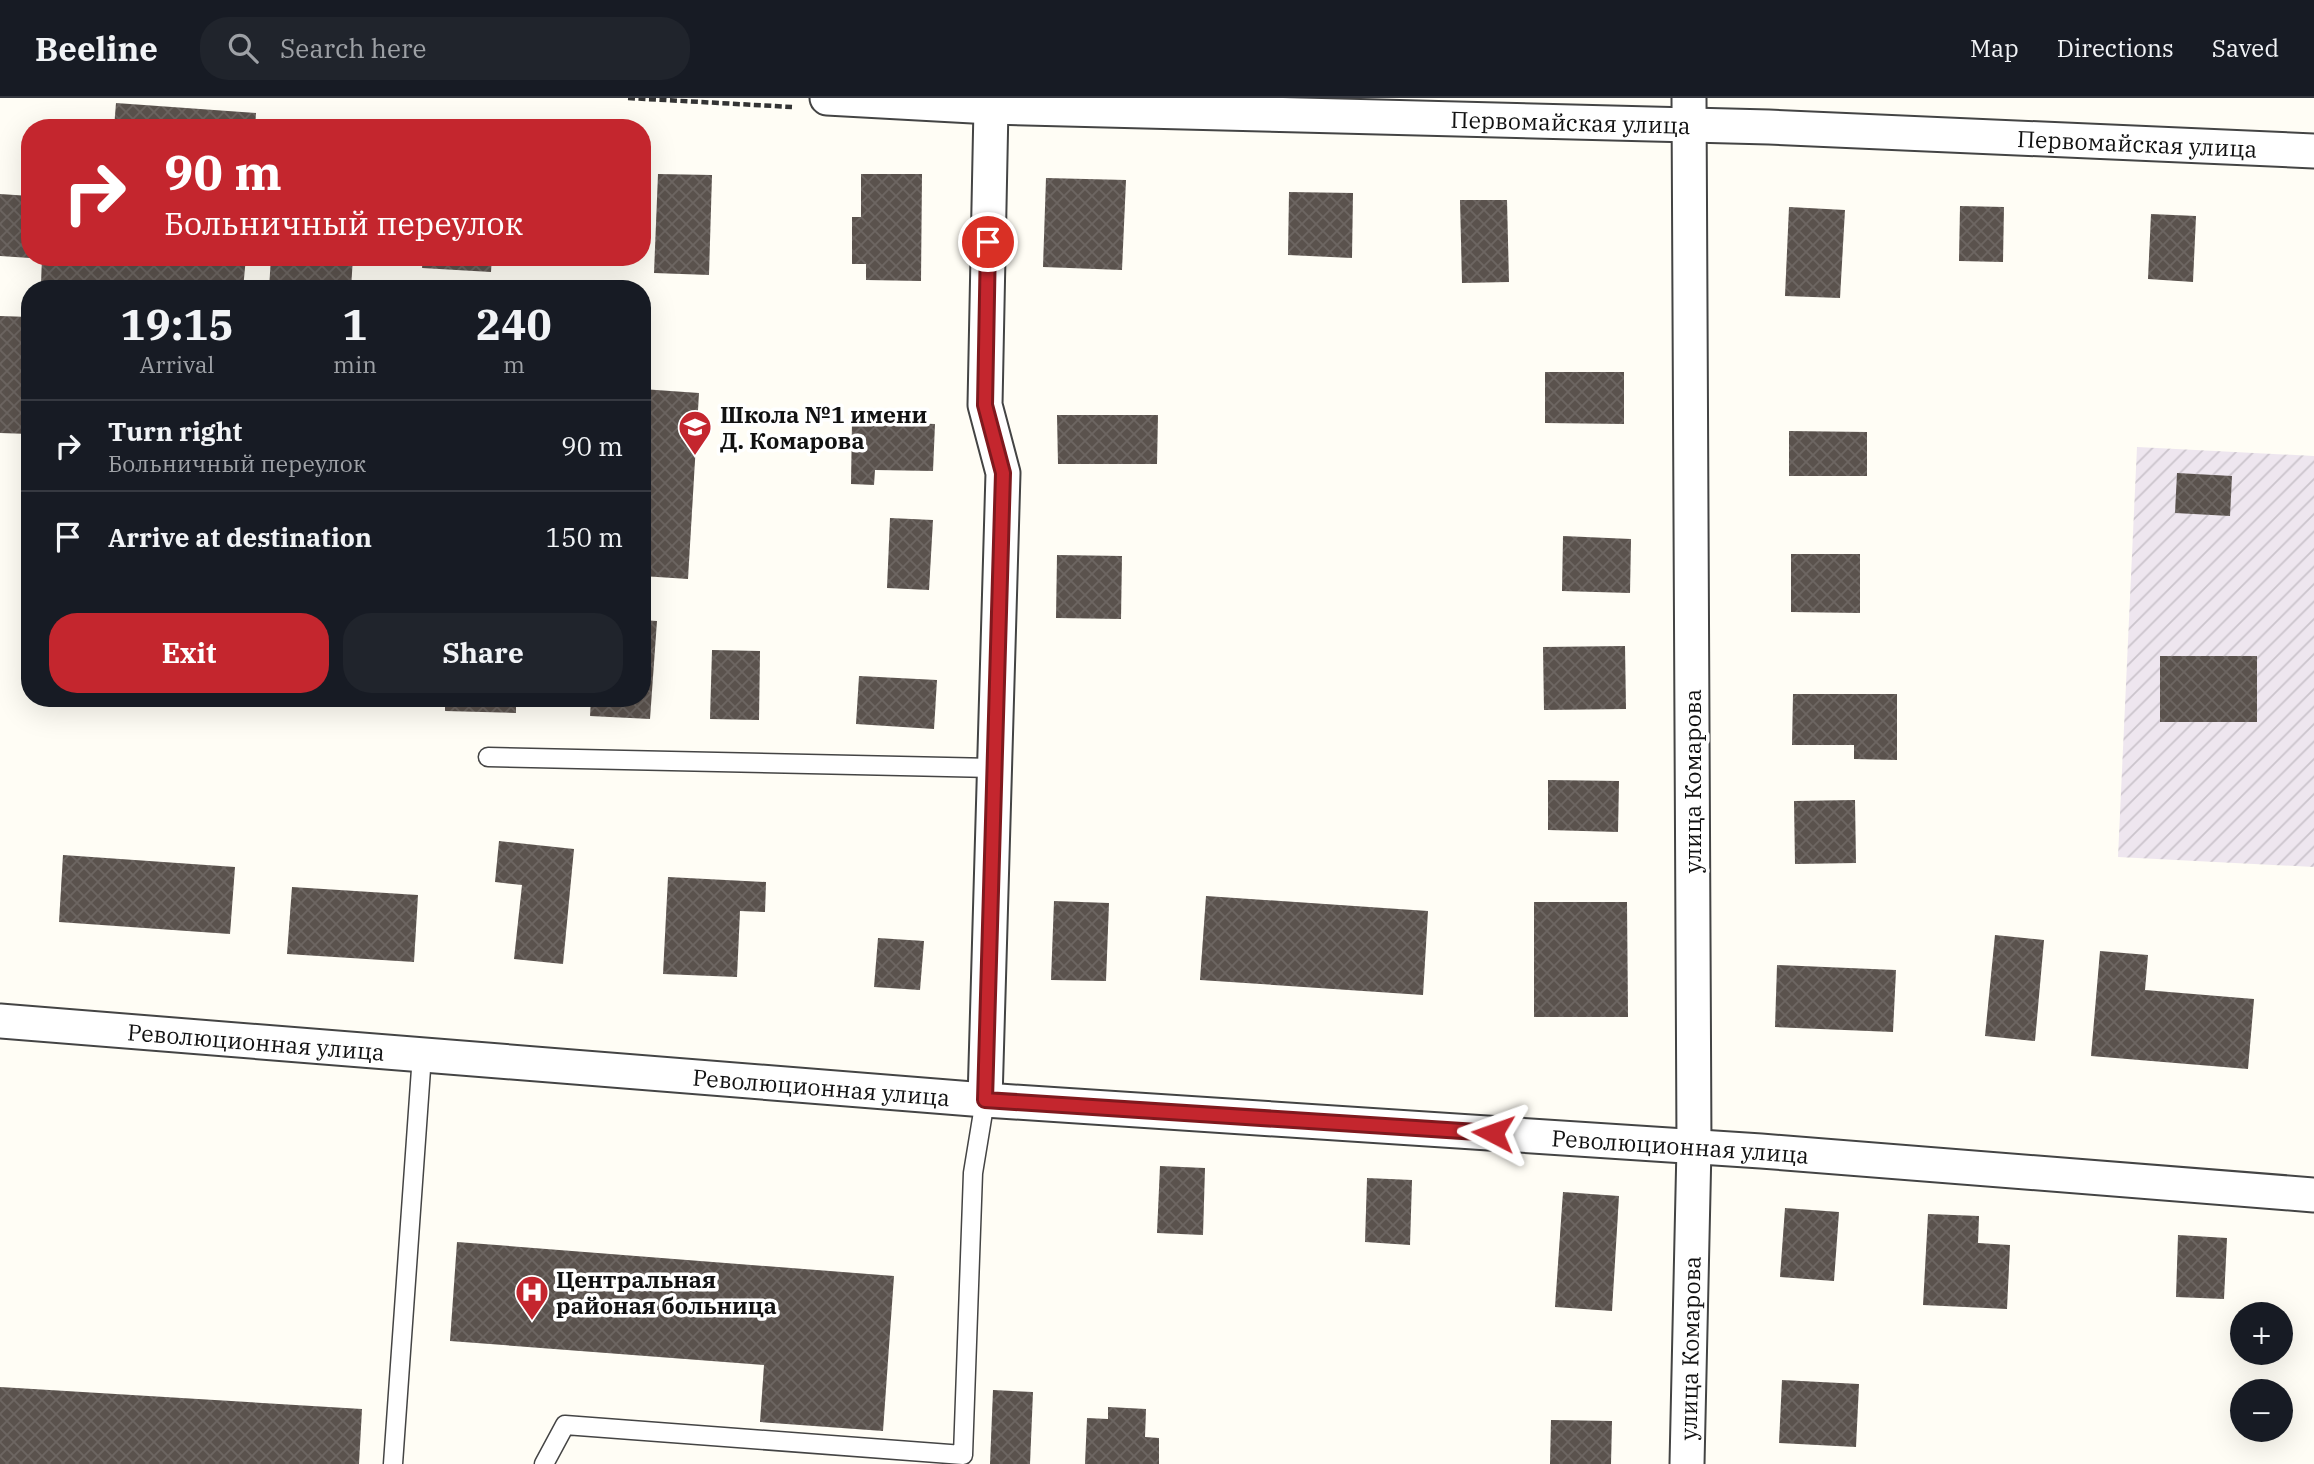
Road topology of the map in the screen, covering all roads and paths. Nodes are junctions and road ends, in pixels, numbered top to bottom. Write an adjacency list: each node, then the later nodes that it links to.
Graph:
1 (827, 98): 2 (street, Первомайская улица)
2 (991, 107): 3 (street, Первомайская улица); 6 (street)
3 (1690, 112): 4 (street, Первомайская улица); 10 (street, улица Комарова)
4 (2314, 151)
5 (488, 757): 6 (lane)
6 (993, 768): 9 (street)
7 (0, 1021): 8 (street, Революционная улица)
8 (422, 1055): 9 (street, Революционная улица); 13 (lane)
9 (985, 1100): 10 (street, Революционная улица); 12 (lane)
10 (1694, 1147): 11 (street, Революционная улица); 15 (street, улица Комарова)
11 (2314, 1195)
12 (920, 1458): 14 (lane)
13 (393, 1464)
14 (544, 1464)
15 (1687, 1464)

